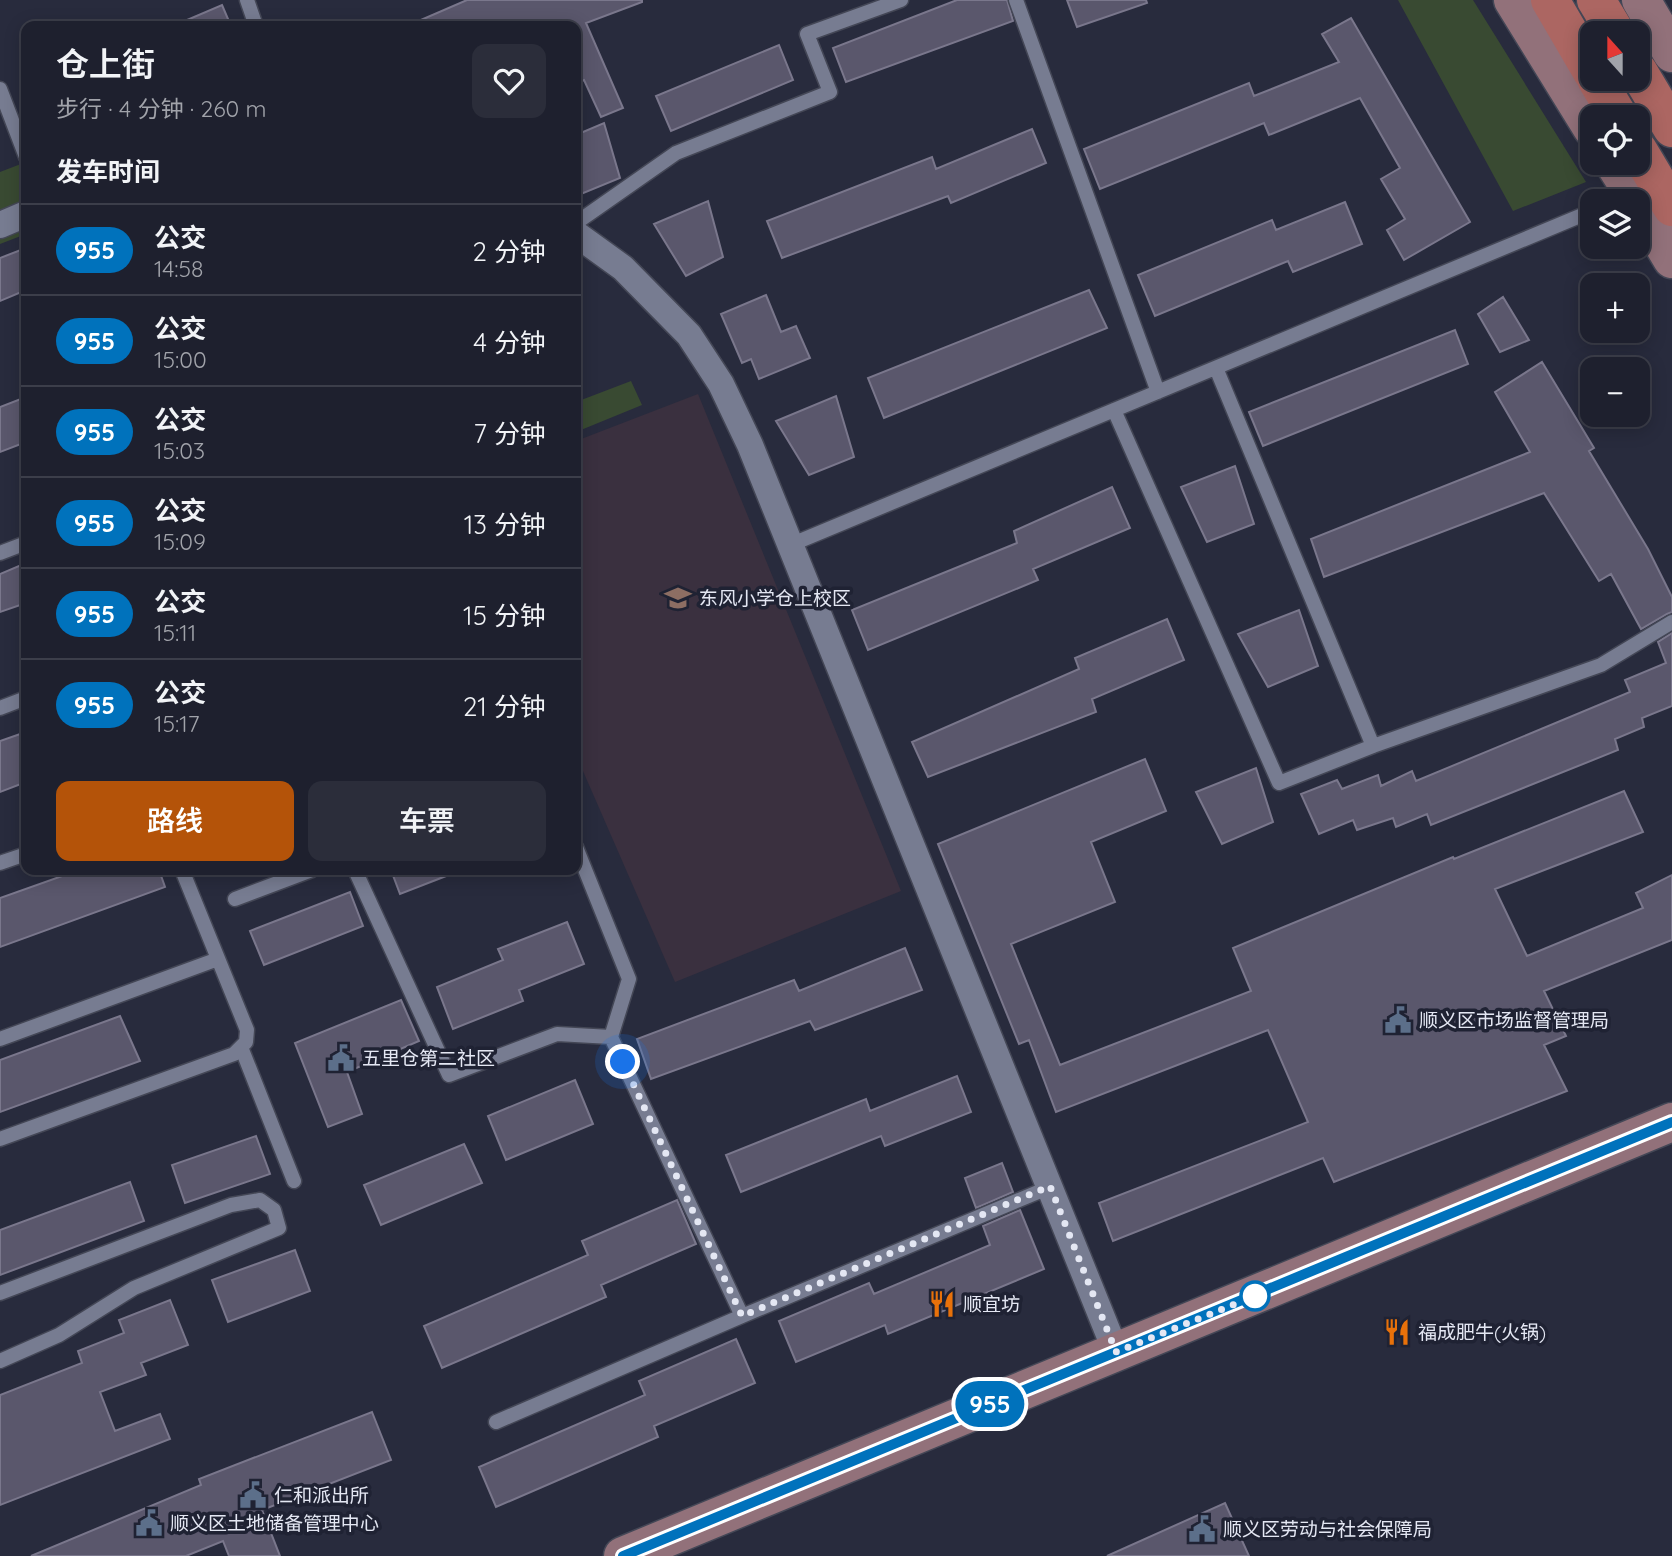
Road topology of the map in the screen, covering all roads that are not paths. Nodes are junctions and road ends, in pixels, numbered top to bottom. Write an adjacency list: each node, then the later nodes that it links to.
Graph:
1 (247, 0): 8 (lane)
2 (901, 0): 21 (lane)
3 (1016, 0): 27 (lane)
4 (1513, 0): 14 (street)
5 (1550, 0): 10 (main road)
6 (1596, 0): 9 (main road)
7 (1641, 0): 11 (street)
8 (254, 21)
9 (1609, 21)
10 (1580, 51)
11 (1672, 53)
12 (0, 89): 16 (lane)
13 (1650, 91): 15 (main road)
14 (1580, 109)
15 (1672, 128)
16 (21, 144)
17 (1650, 170): 18 (main road)
18 (1672, 207)
19 (1580, 216): 26 (lane)
20 (21, 217): 23 (street)
21 (581, 220)
22 (1650, 224): 25 (street)
23 (0, 225)
24 (581, 238): 30 (street)
25 (1672, 259)
26 (1216, 368): 27 (lane); 35 (lane)
27 (1158, 392): 28 (lane)
28 (1114, 410): 30 (lane); 35 (lane)
29 (21, 545): 31 (lane)
30 (790, 545): 50 (street)
31 (3, 550)
32 (1672, 622): 35 (lane)
33 (21, 700): 34 (lane)
34 (0, 708)
35 (1373, 746)
36 (21, 856): 38 (lane)
37 (581, 859): 44 (lane)
38 (0, 863)
39 (184, 875): 43 (lane)
40 (299, 875): 42 (lane)
41 (357, 875): 44 (lane)
42 (234, 900)
43 (218, 959): 45 (lane); 46 (lane)
44 (611, 1037): 52 (lane)
45 (0, 1039)
46 (241, 1047): 48 (lane); 49 (lane)
47 (1672, 1122): 53 (street)
48 (0, 1139)
49 (293, 1181)
50 (1050, 1186): 52 (lane); 53 (street)
51 (0, 1293): 54 (lane)
52 (742, 1316): 55 (lane)
53 (1116, 1352): 56 (street)
54 (0, 1361)
55 (496, 1422)
56 (623, 1556)

